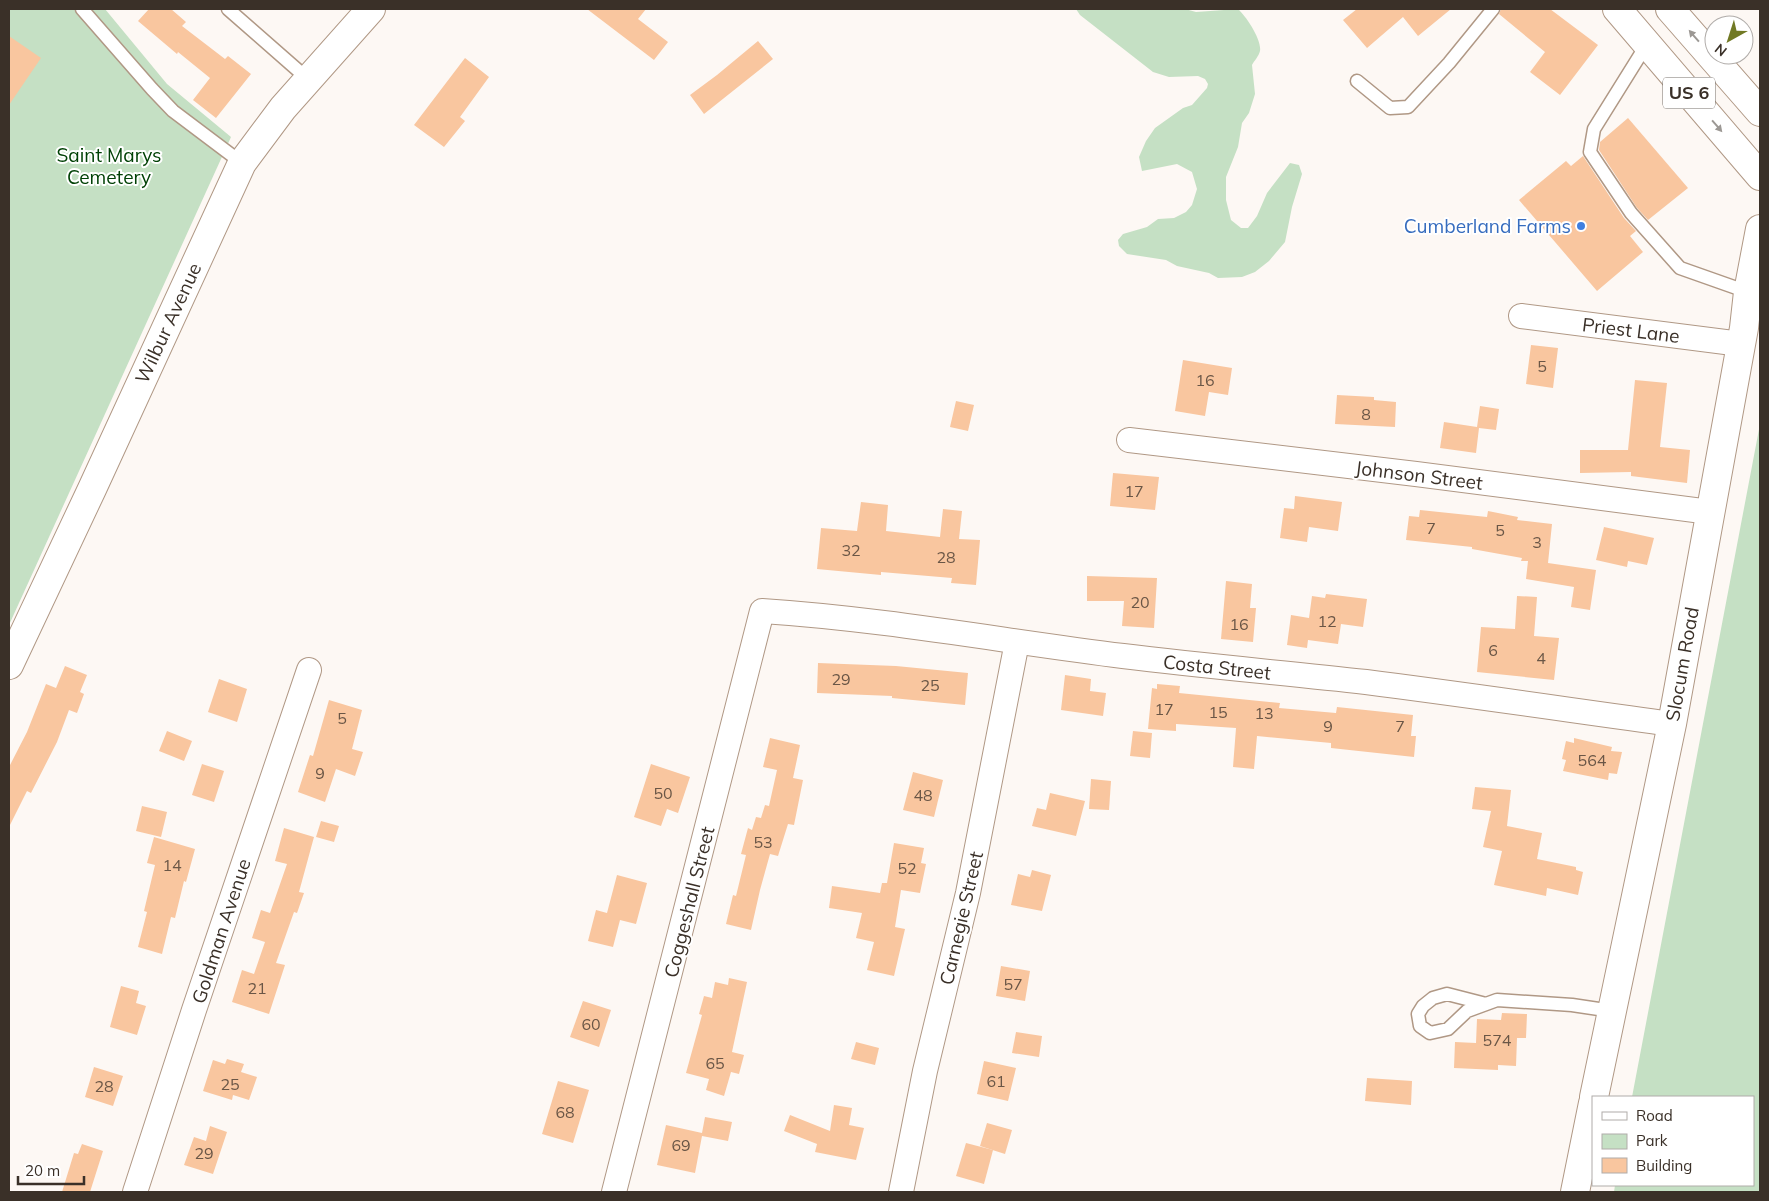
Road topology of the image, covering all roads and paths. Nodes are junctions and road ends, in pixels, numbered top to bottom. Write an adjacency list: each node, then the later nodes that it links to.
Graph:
1 (82, 9): 11 (lane)
2 (228, 9): 8 (lane)
3 (371, 9): 8 (main road, Wilbur Avenue)
4 (1493, 9): 9 (lane)
5 (1617, 9): 7 (main road, US 6)
6 (1670, 9): 10 (main road, US 6, one-way to 6)
7 (1647, 44): 12 (main road, US 6, one-way to 12); 14 (lane)
8 (308, 80): 11 (main road, Wilbur Avenue)
9 (1357, 81)
10 (1760, 112)
11 (242, 163): 21 (main road, Wilbur Avenue)
12 (1760, 176)
13 (1760, 229): 14 (main road, Slocum Road)
14 (1748, 292): 16 (main road, Slocum Road)
15 (1521, 316): 16 (street, Priest Lane)
16 (1742, 344): 18 (main road, Slocum Road)
17 (1128, 440): 18 (street, Johnson Street)
18 (1710, 512): 23 (main road, Slocum Road)
19 (762, 611): 20 (street, Costa Street); 29 (street, Coggeshall Street)
20 (1017, 642): 23 (street, Costa Street); 30 (street, Carnegie Street)
21 (9, 665)
22 (309, 670): 28 (street, Goldman Avenue)
23 (1672, 724): 25 (main road, Slocum Road)
24 (1486, 1004): 24 (lane); 25 (lane)
25 (1612, 1011): 26 (main road, Slocum Road)
26 (1594, 1096)
27 (1592, 1108): 31 (main road)
28 (135, 1192)
29 (614, 1192)
30 (901, 1192)
31 (1575, 1192)

